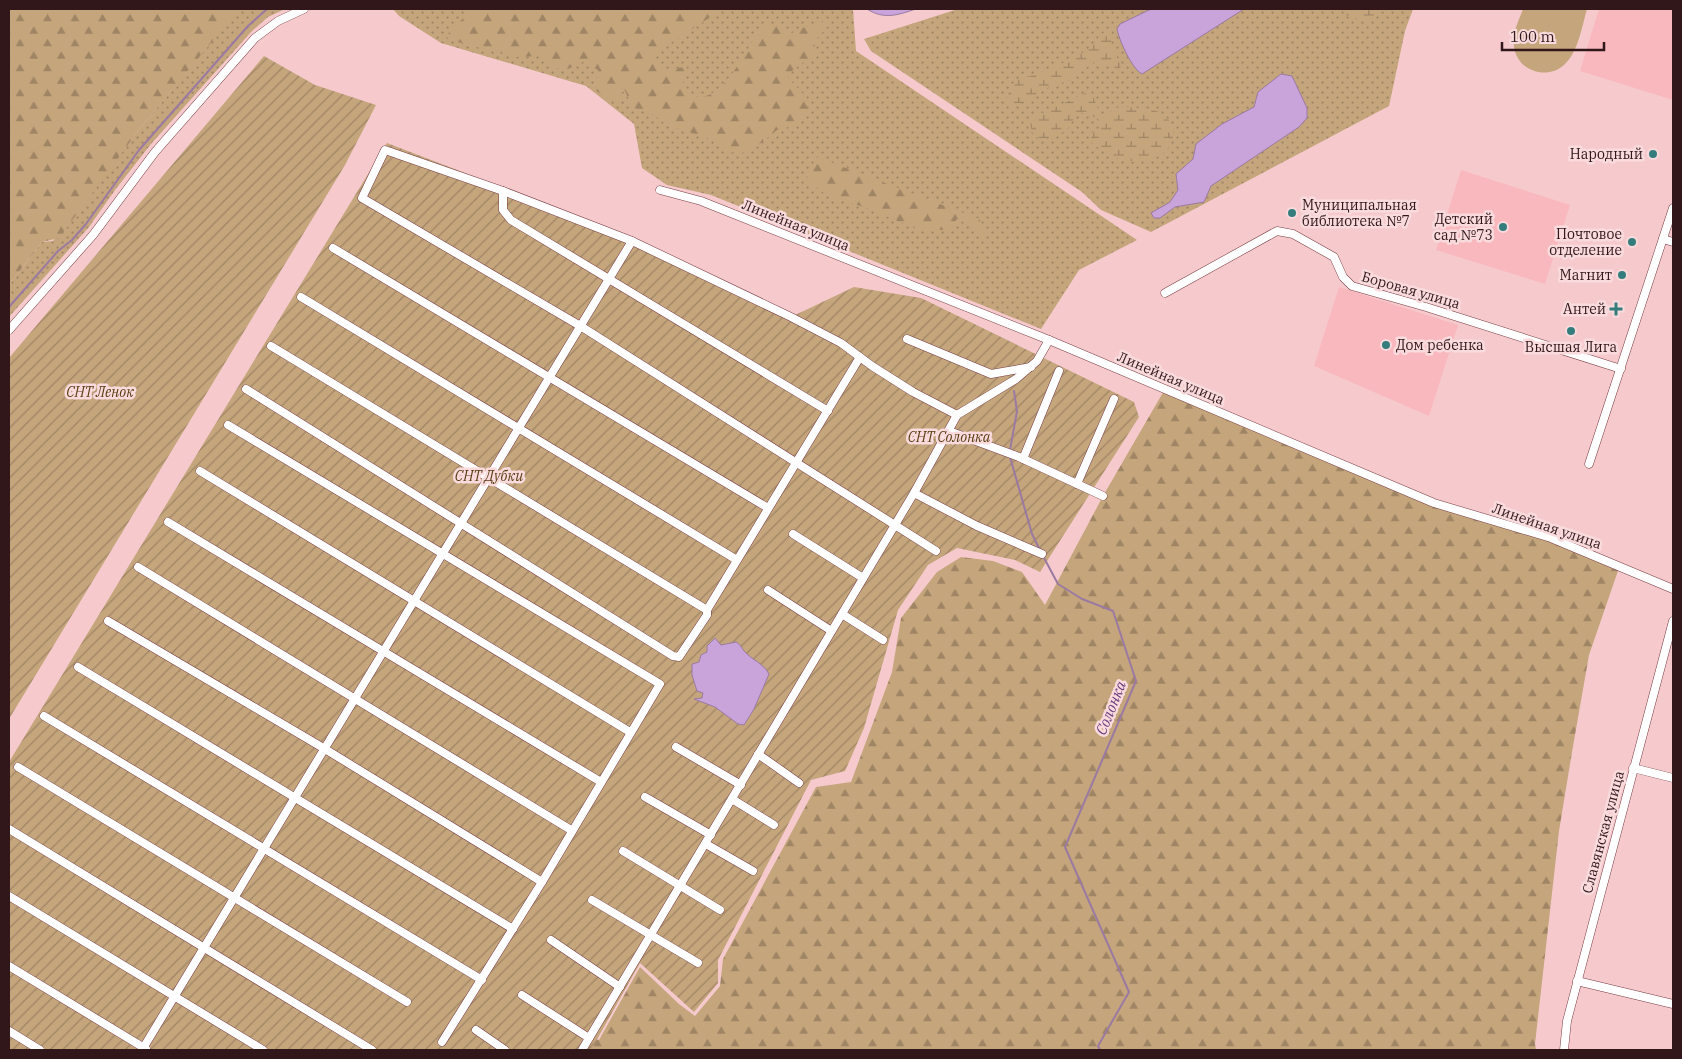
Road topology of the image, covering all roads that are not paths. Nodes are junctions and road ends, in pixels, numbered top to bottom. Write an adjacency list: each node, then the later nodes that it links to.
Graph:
1 (304, 9): 14 (street)
2 (660, 190): 16 (street, Линейная улица)
3 (503, 191): 7 (street); 10 (street); 13 (street)
4 (1673, 208): 5 (street)
5 (1671, 223): 6 (street)
6 (1663, 239): 8 (street); 20 (street)
7 (632, 241): 10 (street); 18 (street)
8 (1673, 242)
9 (333, 248): 22 (street)
10 (610, 279): 13 (street); 25 (street)
11 (1165, 293): 20 (street, Боровая улица)
12 (301, 296): 28 (street)
13 (582, 327): 22 (street); 31 (street)
14 (9, 330)
15 (908, 339): 19 (street)
16 (1049, 340): 19 (street); 49 (street, Линейная улица)
17 (272, 346): 34 (street)
18 (860, 357): 25 (street); 26 (street)
19 (1032, 366): 26 (street)
20 (1621, 369): 32 (street)
21 (1059, 371): 30 (street)
22 (550, 378): 28 (street); 38 (street)
23 (246, 390): 40 (street)
24 (1114, 399): 35 (street)
25 (828, 411): 31 (street)
26 (957, 415): 29 (street)
27 (228, 425): 44 (street)
28 (519, 428): 34 (street); 46 (street)
29 (949, 431): 30 (street); 36 (street)
30 (1023, 459): 35 (street)
31 (798, 462): 38 (street); 41 (street)
32 (1589, 464)
33 (200, 471): 51 (street)
34 (489, 478): 40 (street); 52 (street)
35 (1077, 484): 37 (street)
36 (914, 493): 41 (street); 45 (street)
37 (1104, 496)
38 (768, 508): 46 (street)
39 (168, 522): 58 (street)
40 (462, 523): 44 (street); 52 (street)
41 (896, 524): 43 (street); 48 (street)
42 (793, 534): 48 (street)
43 (936, 551)
44 (444, 553): 51 (street); 62 (street)
45 (1042, 554)
46 (737, 560): 52 (street)
47 (138, 567): 60 (street)
48 (863, 578): 53 (street)
49 (1673, 589)
50 (768, 590): 56 (street)
51 (414, 600): 58 (street); 62 (street)
52 (707, 610)
53 (842, 614): 56 (street); 57 (street)
54 (108, 621): 64 (street)
55 (1673, 621): 67 (street, Славянская улица)
56 (830, 630): 65 (street)
57 (883, 640)
58 (383, 651): 60 (street); 69 (street)
59 (78, 667): 73 (street)
60 (356, 698): 64 (street); 77 (street)
61 (44, 716): 80 (street)
62 (630, 732): 69 (street)
63 (676, 747): 71 (street)
64 (325, 749): 73 (street); 83 (street)
65 (758, 754): 70 (street); 71 (street)
66 (18, 767): 86 (street)
67 (1633, 768): 68 (street); 96 (street, Славянская улица)
68 (1673, 778)
69 (601, 782): 83 (street)
70 (799, 783)
71 (741, 785): 74 (street)
72 (645, 797): 78 (street)
73 (295, 798): 80 (street); 89 (street)
74 (732, 799): 75 (street); 78 (street)
75 (774, 825)
76 (9, 829): 92 (street)
77 (571, 830)
78 (711, 835): 79 (street)
79 (706, 844): 82 (street); 84 (street)
80 (264, 848): 86 (street); 95 (street)
81 (624, 850): 84 (street)
82 (753, 871)
83 (542, 882): 89 (street)
84 (682, 885): 88 (street); 90 (street)
85 (9, 896): 99 (street)
86 (234, 898): 92 (street); 100 (street)
87 (592, 900): 90 (street)
88 (720, 910)
89 (513, 928): 95 (street)
90 (651, 936): 93 (street); 97 (street)
91 (551, 940): 97 (street)
92 (204, 948): 99 (street); 109 (street)
93 (698, 963)
94 (9, 966): 106 (street)
95 (482, 980): 105 (street)
96 (1577, 981): 101 (street); 112 (street, Славянская улица)
97 (620, 987): 104 (street)
98 (522, 995): 104 (street)
99 (175, 997): 106 (street); 108 (street)
100 (407, 1002)
101 (1673, 1004)
102 (476, 1030): 110 (street)
103 (9, 1031): 107 (street)
104 (589, 1038): 111 (street)
105 (442, 1042)
106 (145, 1049)
107 (40, 1050)
108 (263, 1050)
109 (372, 1050)
110 (505, 1050)
111 (582, 1050)
112 (1564, 1050)

